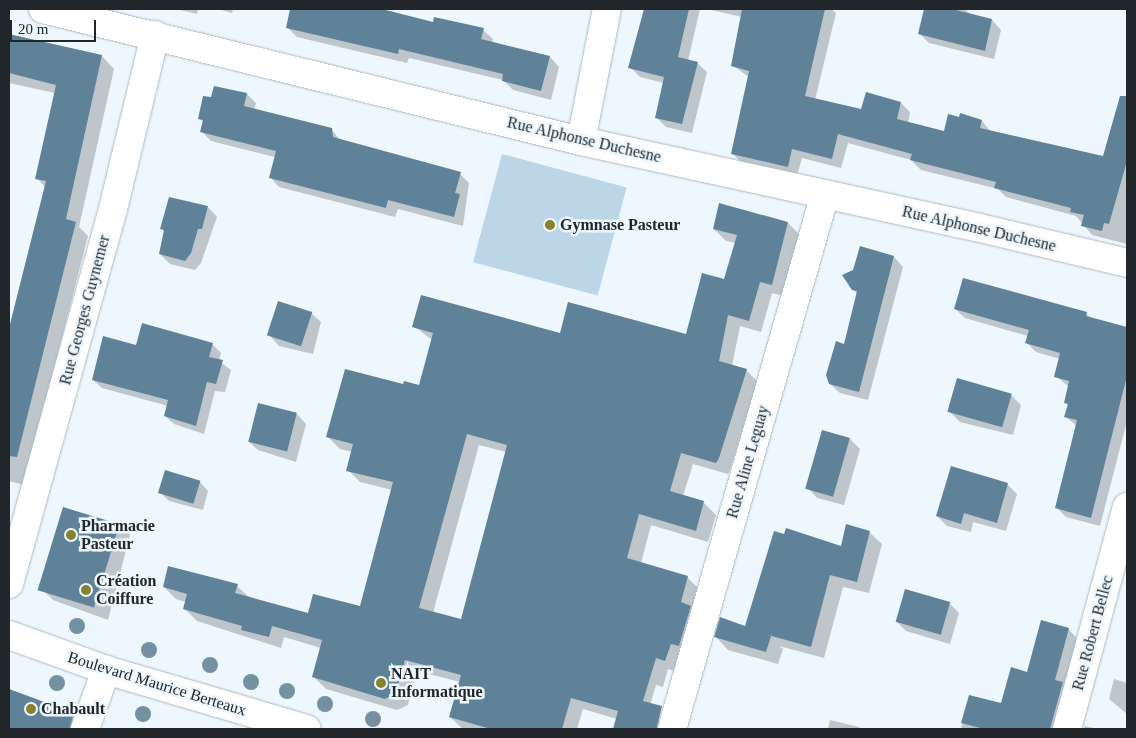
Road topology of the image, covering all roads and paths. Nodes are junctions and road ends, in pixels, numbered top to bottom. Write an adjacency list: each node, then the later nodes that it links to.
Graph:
1 (43, 9): 3 (street, Rue Alphonse Duchesne)
2 (607, 9): 4 (street)
3 (155, 35): 4 (street, Rue Alphonse Duchesne); 8 (street, Rue Georges Guynemer)
4 (581, 141): 5 (street, Rue Alphonse Duchesne)
5 (825, 194): 6 (street, Rue Alphonse Duchesne); 13 (street, Rue Aline Leguay)
6 (1127, 263)
7 (1127, 507): 14 (street, Rue Robert Bellec)
8 (9, 584)
9 (9, 635): 10 (street, Boulevard Maurice Berteaux)
10 (106, 670): 11 (street); 12 (street, Boulevard Maurice Berteaux)
11 (85, 729)
12 (307, 729)
13 (672, 729)
14 (1066, 729)

